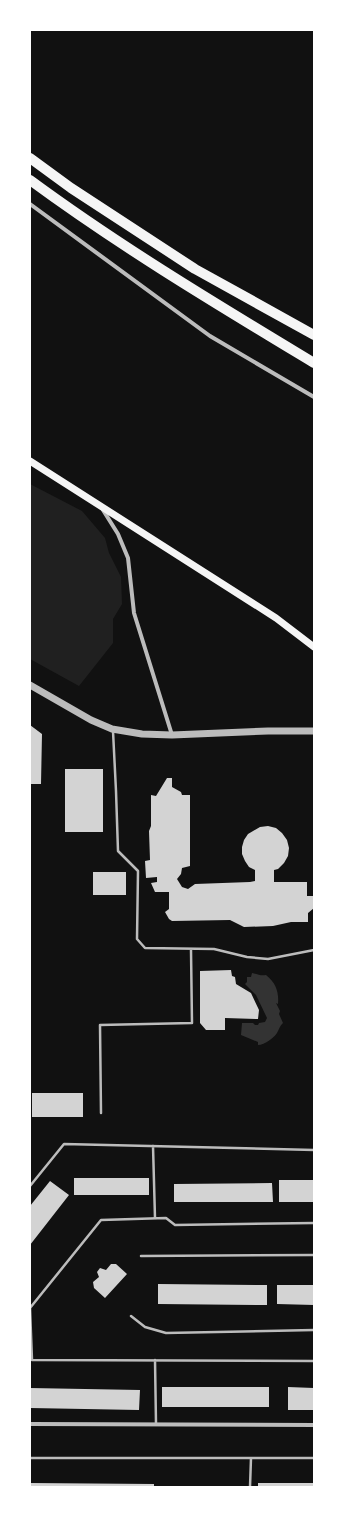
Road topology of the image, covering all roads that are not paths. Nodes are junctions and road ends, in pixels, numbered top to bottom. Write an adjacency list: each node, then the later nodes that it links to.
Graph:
1 (30, 158): 4 (highway)
2 (30, 180): 5 (highway)
3 (30, 204): 6 (street)
4 (314, 334)
5 (314, 363)
6 (314, 397)
7 (30, 461): 8 (main road)
8 (102, 508): 9 (main road); 13 (street)
9 (314, 647)
10 (30, 685): 11 (street)
11 (112, 730): 13 (street); 14 (lane)
12 (314, 731): 13 (street)
13 (172, 735)
14 (191, 950): 15 (lane); 16 (lane)
15 (314, 950)
16 (101, 1113)
17 (153, 1146): 18 (lane); 19 (lane); 20 (lane)
18 (314, 1150)
19 (30, 1186)
20 (155, 1218): 21 (lane); 26 (lane)
21 (314, 1223)
22 (314, 1255): 23 (lane)
23 (141, 1256)
24 (131, 1316): 25 (lane)
25 (314, 1330)
26 (155, 1360): 27 (lane); 29 (lane)
27 (314, 1361)
28 (30, 1424): 29 (street)
29 (156, 1424): 30 (street)
30 (314, 1425)
31 (30, 1458): 32 (lane)
32 (251, 1458): 33 (lane); 34 (lane)
33 (314, 1458)
34 (250, 1487)

